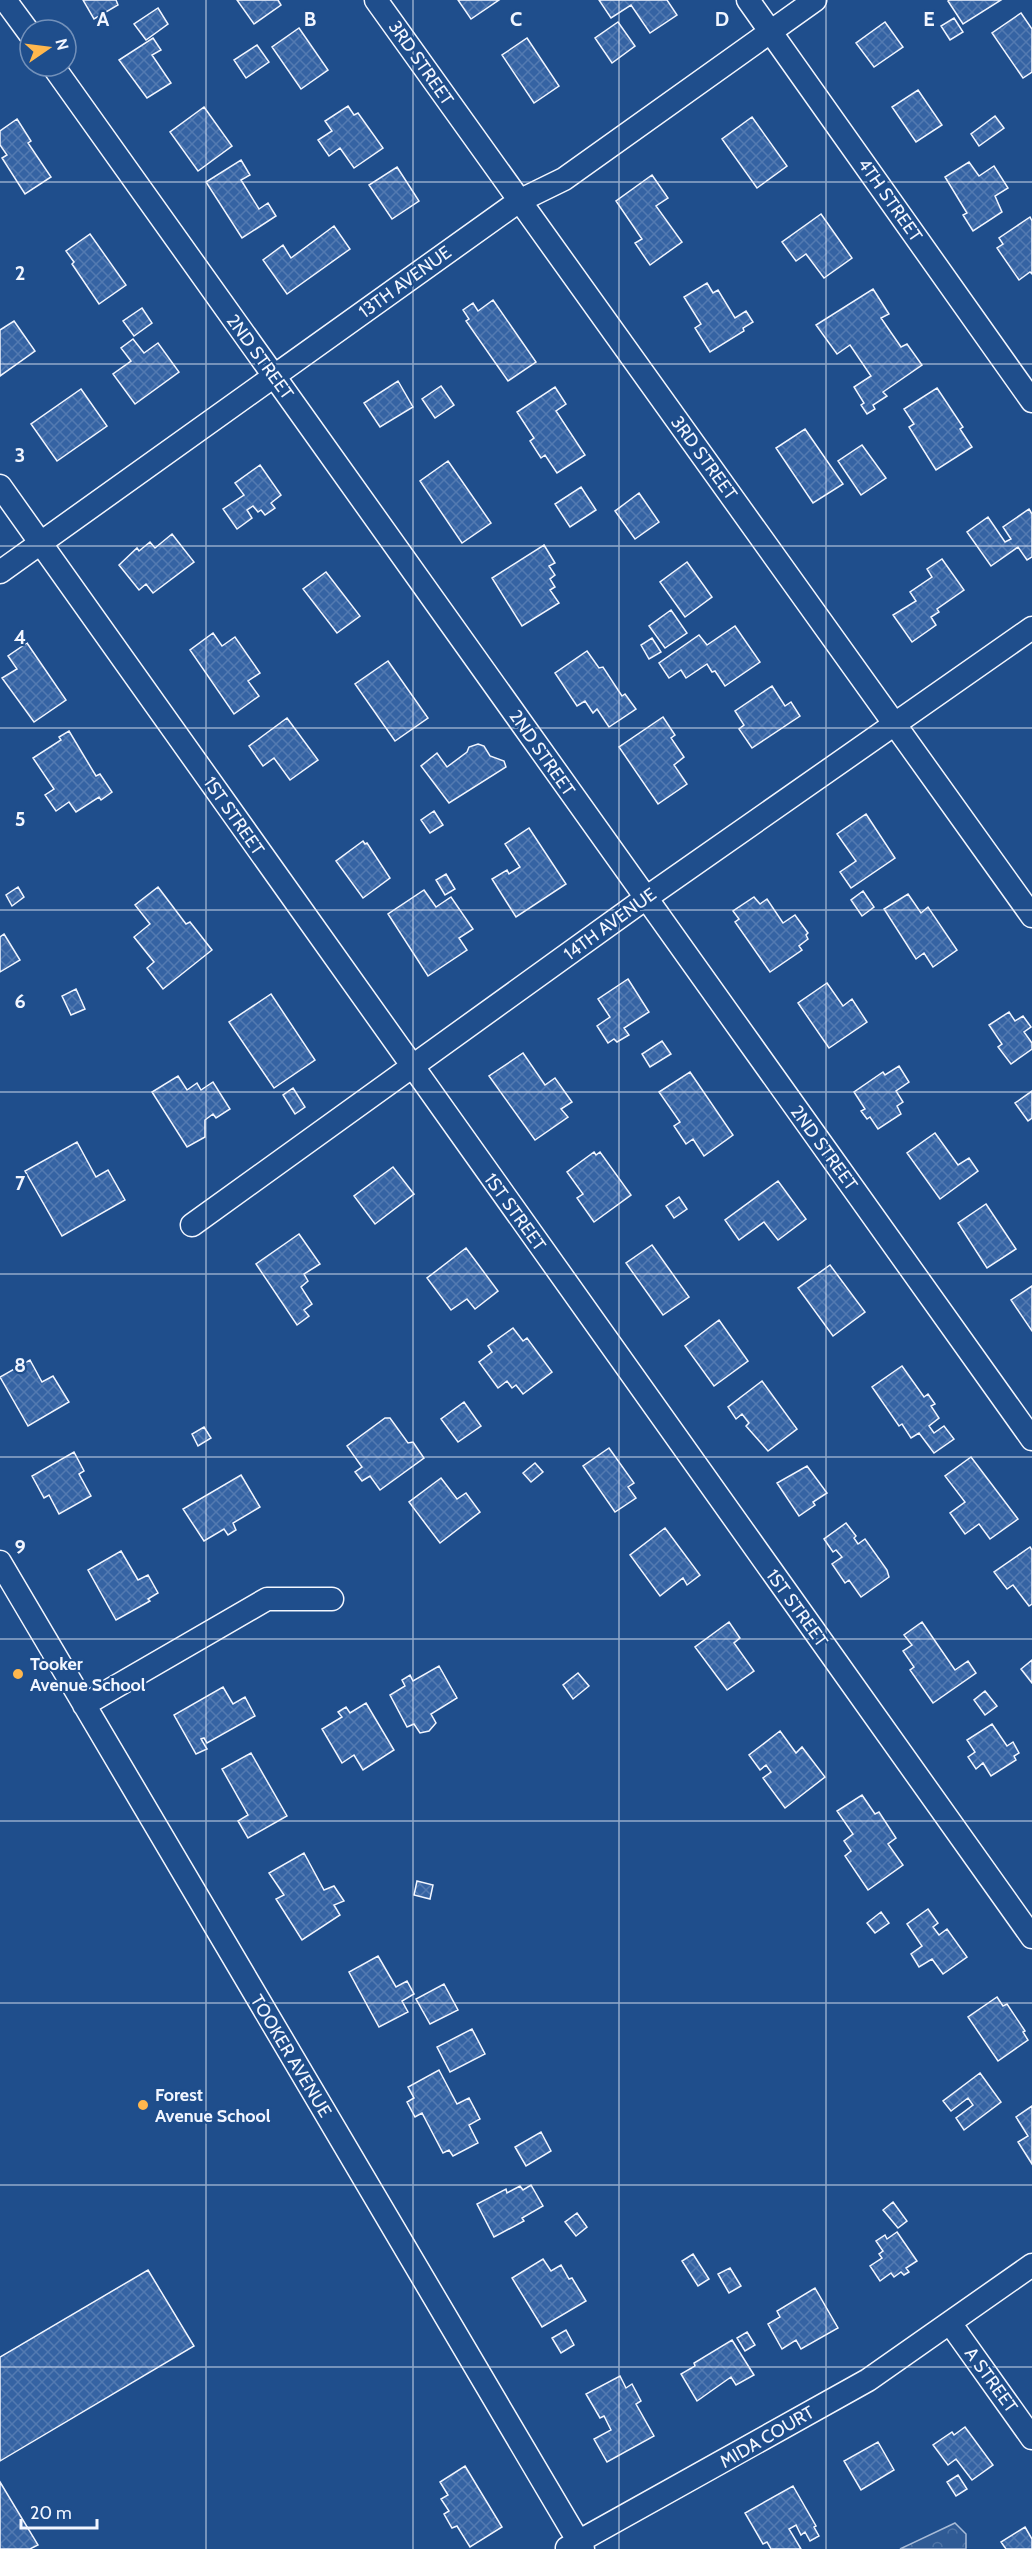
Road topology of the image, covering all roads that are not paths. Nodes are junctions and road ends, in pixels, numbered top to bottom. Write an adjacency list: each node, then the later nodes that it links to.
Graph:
1 (5, 0): 5 (street)
2 (376, 0): 8 (street, 3RD STREET)
3 (748, 0): 6 (street, 4TH STREET)
4 (815, 0): 6 (street, 13TH AVENUE)
5 (18, 18)
6 (771, 32): 8 (street, 13TH AVENUE); 10 (street, 4TH STREET)
7 (61, 78): 9 (street, 2ND STREET)
8 (519, 201): 9 (street, 13TH AVENUE); 15 (street, 3RD STREET)
9 (274, 376): 12 (street, 13TH AVENUE); 16 (street, 2ND STREET)
10 (1032, 401)
11 (0, 486): 12 (street, 1ST STREET)
12 (41, 543): 13 (street, 13TH AVENUE); 18 (street, 1ST STREET)
13 (0, 572)
14 (1032, 628): 15 (street, 14TH AVENUE)
15 (894, 723): 16 (street, 14TH AVENUE); 17 (street, 3RD STREET)
16 (646, 898): 18 (street, 14TH AVENUE); 20 (street, 2ND STREET)
17 (1032, 916)
18 (411, 1067): 19 (street, 14TH AVENUE); 24 (street, 1ST STREET)
19 (192, 1225)
20 (1032, 1439)
21 (0, 1562): 23 (street, TOOKER AVENUE)
22 (332, 1599): 23 (street)
23 (84, 1705): 28 (street, TOOKER AVENUE)
24 (1032, 1937)
25 (1032, 2265): 26 (street, MIDA COURT)
26 (950, 2323): 27 (street, A STREET); 28 (street, MIDA COURT)
27 (1032, 2438)
28 (576, 2546)

